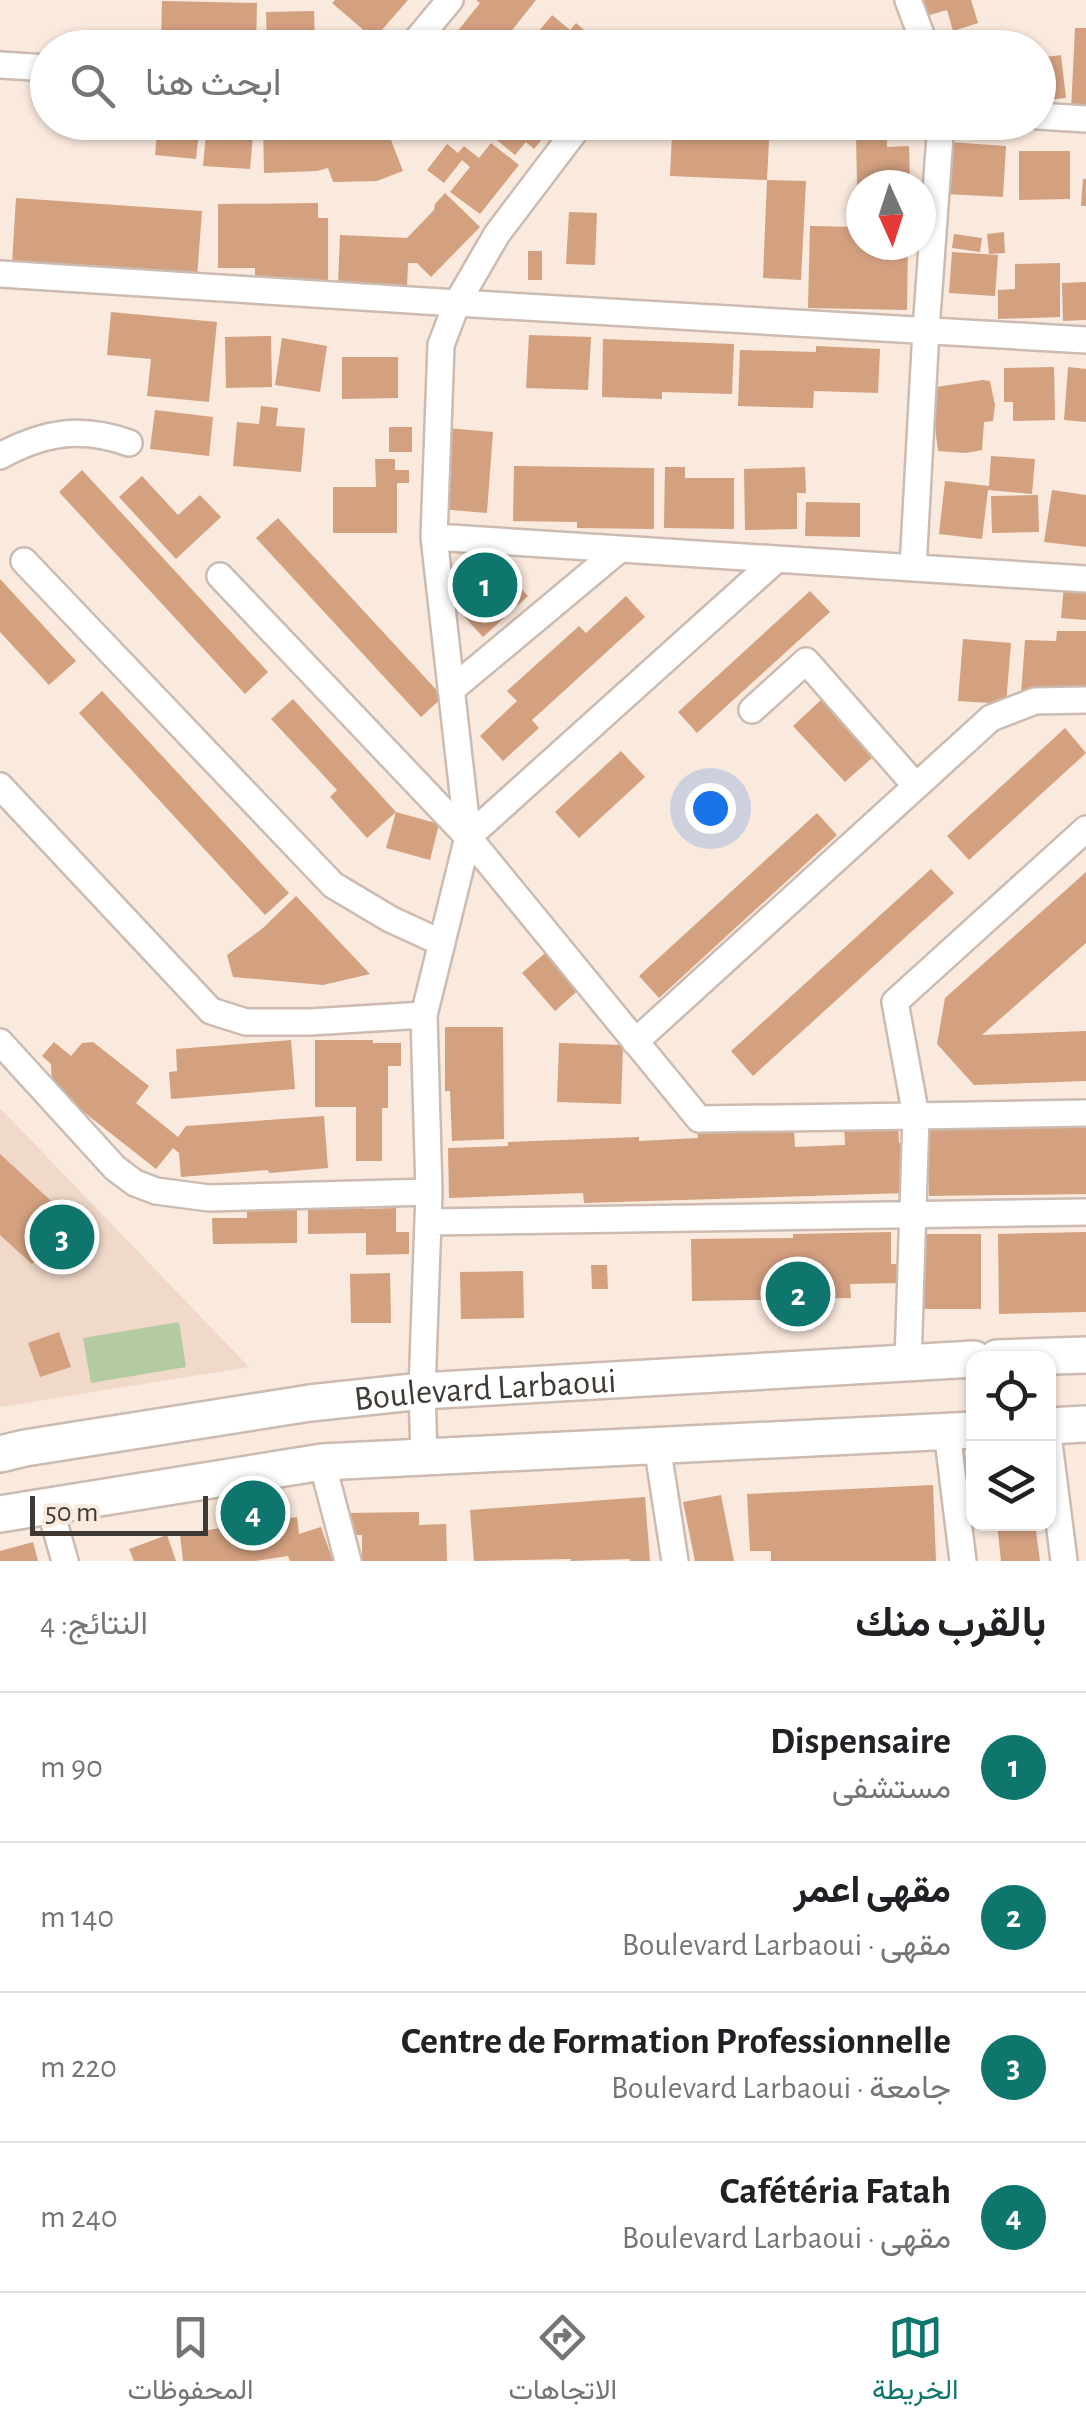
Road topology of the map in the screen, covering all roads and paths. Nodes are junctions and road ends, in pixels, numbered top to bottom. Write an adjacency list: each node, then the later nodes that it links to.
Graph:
1 (450, 0): 3 (street)
2 (908, 0): 4 (street)
3 (425, 30)
4 (919, 30)
5 (0, 65): 6 (street)
6 (30, 67)
7 (1056, 118): 8 (street)
8 (1086, 120)
9 (568, 140): 12 (street)
10 (941, 140): 13 (street)
11 (0, 274): 12 (street)
12 (457, 304): 13 (street); 17 (street)
13 (926, 330): 14 (street); 21 (street)
14 (1086, 340)
15 (129, 443): 16 (street)
16 (0, 456)
17 (434, 537): 18 (street); 24 (street)
18 (620, 549): 19 (street); 24 (street)
19 (777, 559): 21 (street); 30 (street)
20 (24, 561): 31 (street)
21 (912, 568): 23 (street)
22 (220, 576): 30 (street)
23 (1086, 580)
24 (451, 690): 30 (street)
25 (1086, 700): 28 (street)
26 (752, 710): 28 (street)
27 (0, 786): 32 (street)
28 (916, 786): 34 (street)
29 (1086, 829): 36 (street)
30 (468, 837): 31 (street); 34 (street)
31 (442, 943): 32 (street)
32 (424, 1015): 37 (street)
33 (0, 1042): 37 (street)
34 (636, 1042): 36 (street)
35 (1086, 1113): 36 (street)
36 (916, 1116): 39 (street)
37 (429, 1192): 40 (street)
38 (1086, 1212): 39 (street)
39 (913, 1213): 40 (street); 44 (street)
40 (428, 1222): 45 (street)
41 (1086, 1355): 42 (main road)
42 (1056, 1356)
43 (966, 1360): 44 (main road, Boulevard Larbaoui)
44 (908, 1362): 45 (main road, Boulevard Larbaoui)
45 (422, 1392): 51 (main road, Boulevard Larbaoui); 52 (street)
46 (1086, 1424): 47 (main road)
47 (1056, 1426)
48 (960, 1431): 50 (main road, Boulevard Larbaoui); 59 (street)
49 (1049, 1441): 60 (street)
50 (656, 1445): 52 (main road, Boulevard Larbaoui); 58 (street)
51 (0, 1454)
52 (424, 1456): 53 (main road, Boulevard Larbaoui)
53 (322, 1462): 54 (main road, Boulevard Larbaoui); 57 (street)
54 (49, 1505): 55 (main road, Boulevard Larbaoui); 56 (street)
55 (0, 1514)
56 (65, 1561)
57 (348, 1561)
58 (674, 1561)
59 (963, 1561)
60 (1064, 1561)

